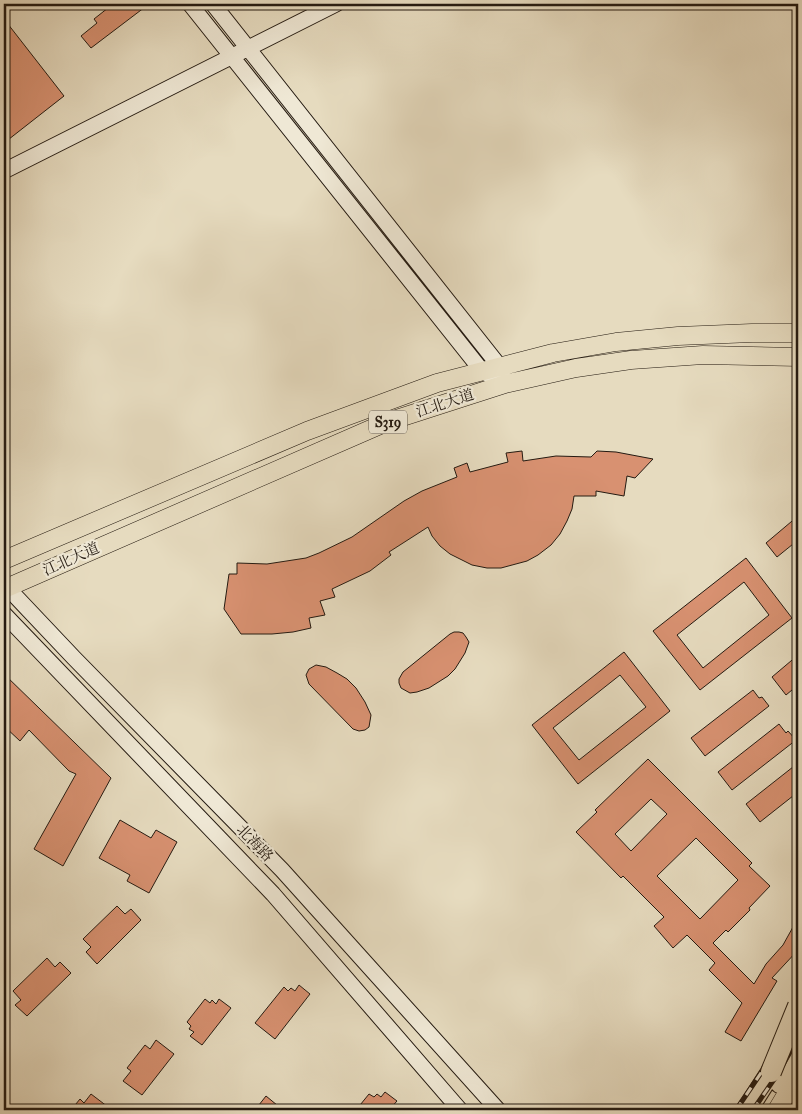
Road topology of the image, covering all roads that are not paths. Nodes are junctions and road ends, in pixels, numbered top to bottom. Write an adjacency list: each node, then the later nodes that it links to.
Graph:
1 (190, 4): 5 (street)
2 (213, 4): 4 (street)
3 (336, 4): 4 (street)
4 (248, 48): 5 (street); 10 (street)
5 (232, 56): 6 (street); 9 (street)
6 (4, 171)
7 (798, 333): 10 (main road, 江北大道 / S319)
8 (798, 357): 10 (main road, 江北大道 / S319)
9 (482, 372): 10 (main road, 江北大道 / S319); 11 (main road, 江北大道 / S319)
10 (503, 375): 12 (main road, 江北大道 / S319)
11 (4, 560)
12 (5, 587): 21 (street, 北海路)
13 (4, 614): 20 (street, 北海路)
14 (798, 1006): 19 (highway, bridge)
15 (798, 1012): 22 (main road)
16 (798, 1029): 19 (highway, bridge)
17 (798, 1052): 19 (highway)
18 (798, 1064): 19 (highway)
19 (784, 1076): 23 (highway); 24 (highway); 25 (main road)
20 (460, 1110)
21 (498, 1110)
22 (737, 1110)
23 (747, 1110)
24 (763, 1110)
25 (777, 1110)

